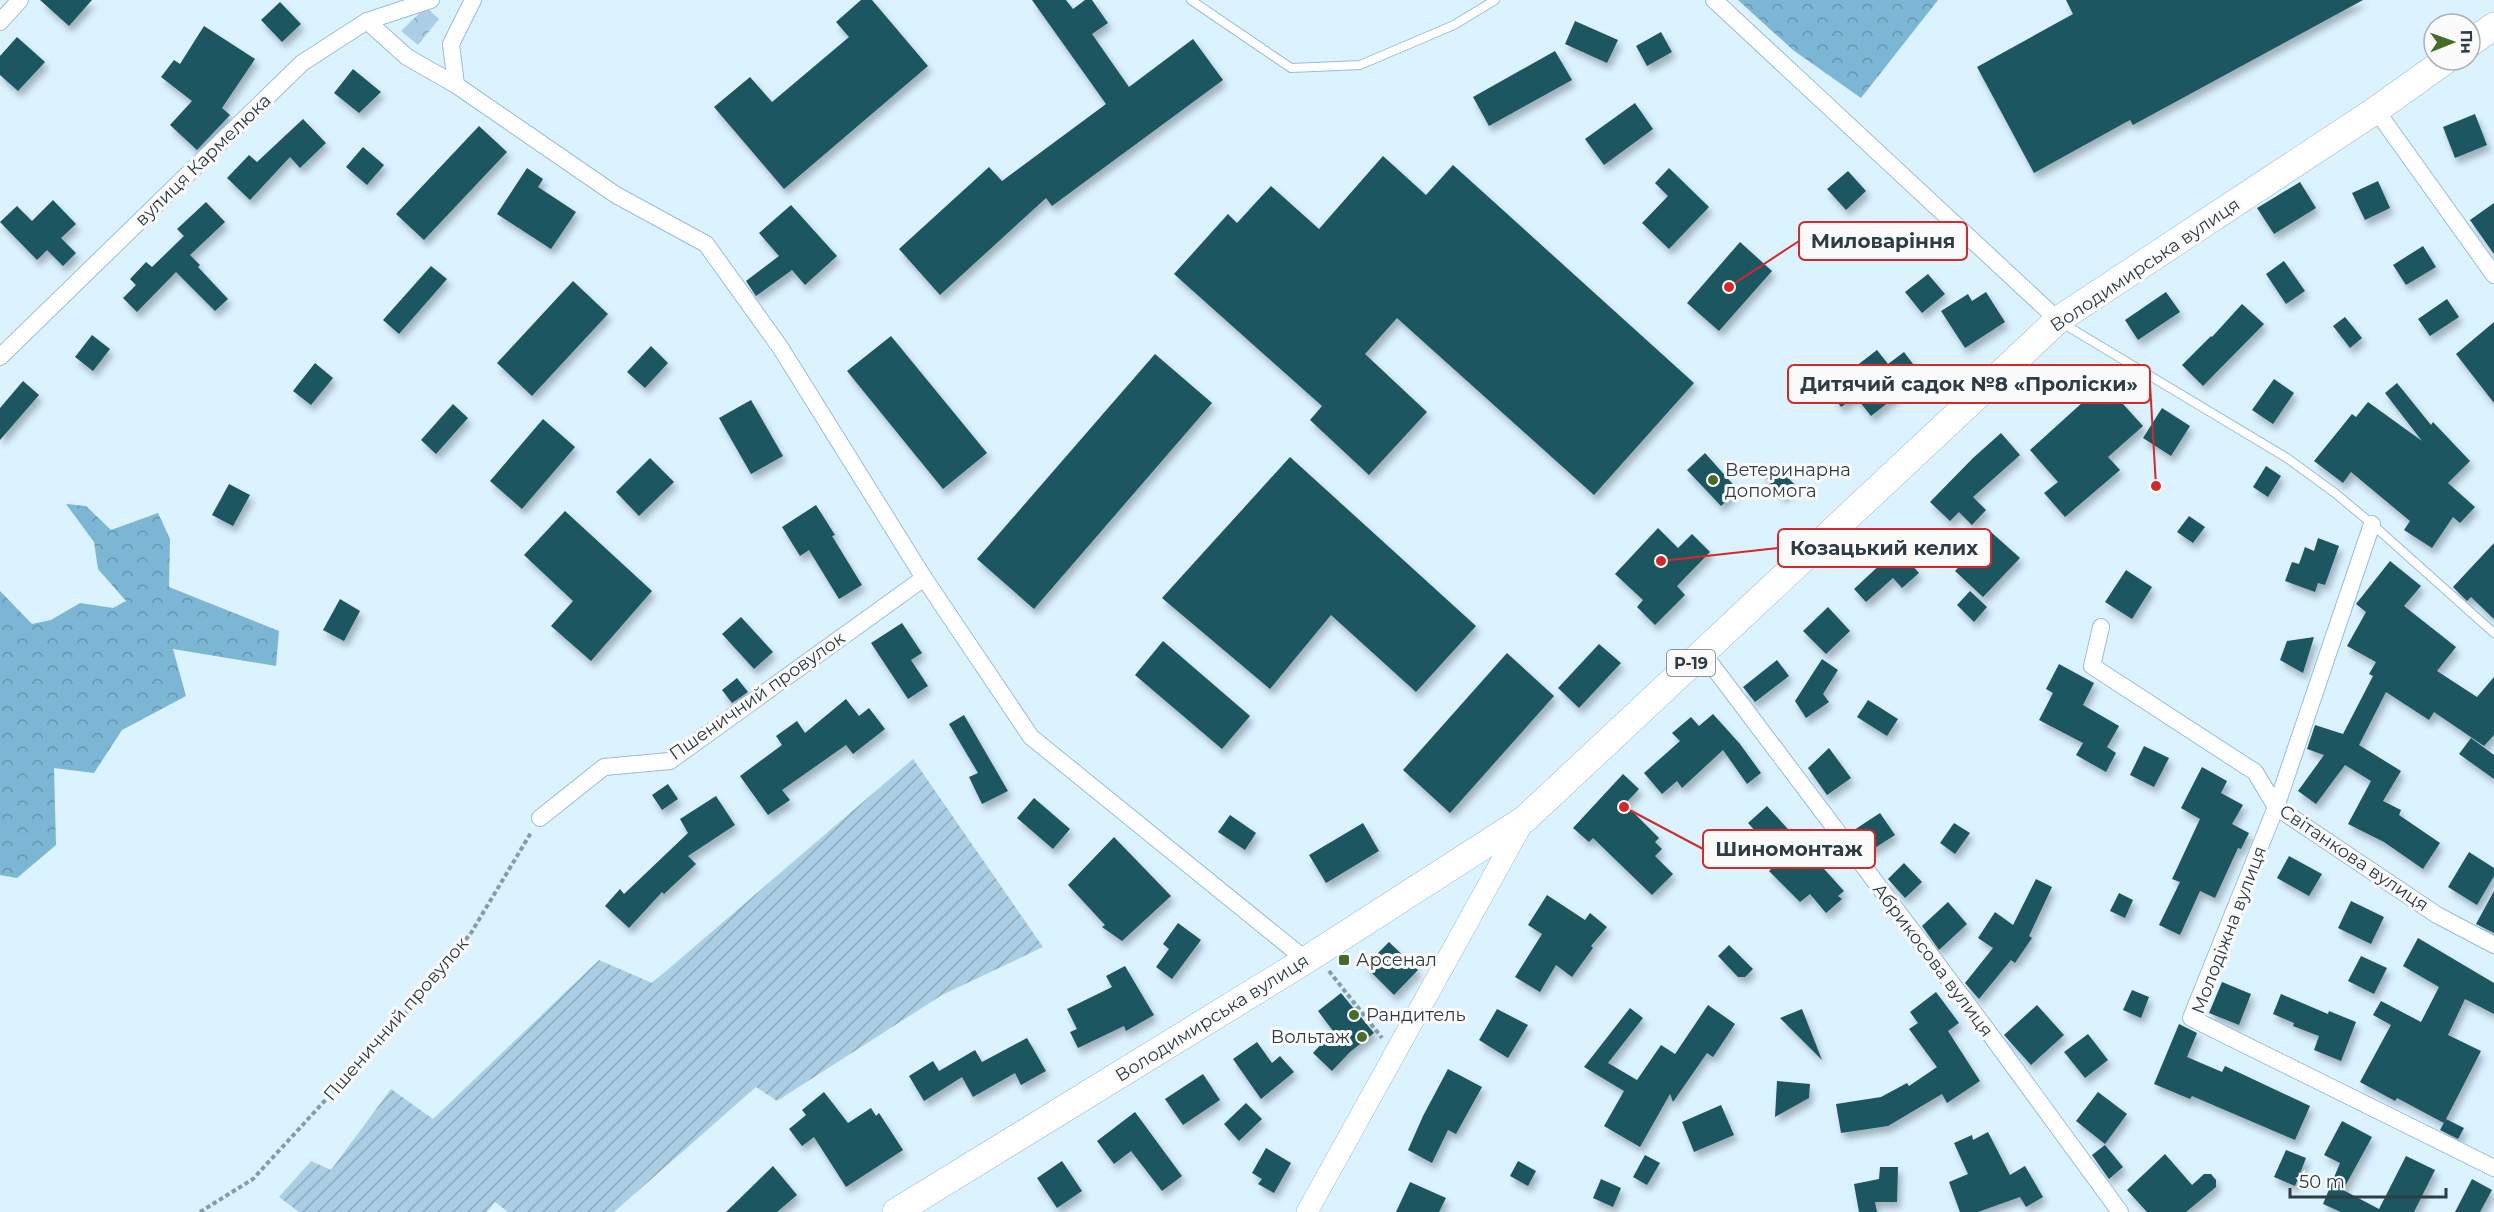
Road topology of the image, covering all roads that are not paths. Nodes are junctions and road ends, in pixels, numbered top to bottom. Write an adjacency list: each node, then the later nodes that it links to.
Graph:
1 (20, 0): 8 (street)
2 (432, 0): 7 (street, вулиця Кармелюка)
3 (473, 0): 10 (street)
4 (1191, 0): 5 (lane)
5 (1495, 0)
6 (1714, 0): 13 (street)
7 (367, 21): 10 (street); 14 (street, вулиця Кармелюка)
8 (0, 22)
9 (2429, 72): 11 (main road, Володимирська вулиця / Р-19)
10 (456, 85): 16 (street)
11 (2376, 110): 12 (street); 13 (main road, Володимирська вулиця / Р-19)
12 (2494, 275)
13 (2058, 320): 15 (lane); 19 (main road, Володимирська вулиця / Р-19)
14 (0, 357)
15 (2372, 524): 18 (lane); 20 (street, Молодіжна вулиця)
16 (924, 578): 21 (street, Пшеничний провулок); 24 (street)
17 (2101, 627): 20 (street, Світанкова вулиця)
18 (2494, 633)
19 (1702, 652): 22 (main road, Володимирська вулиця / Р-19); 26 (street, Абрикосова вулиця)
20 (2276, 807): 23 (street, Світанкова вулиця); 25 (street, Молодіжна вулиця)
21 (540, 818)
22 (1525, 819): 24 (main road, Володимирська вулиця / Р-19); 28 (street, Володимирська вулиця)
23 (2494, 945)
24 (1316, 963): 27 (main road, Володимирська вулиця / Р-19)
25 (2494, 1168)
26 (2115, 1208): 29 (street)
27 (896, 1212)
28 (1307, 1212)
29 (2096, 1212)

